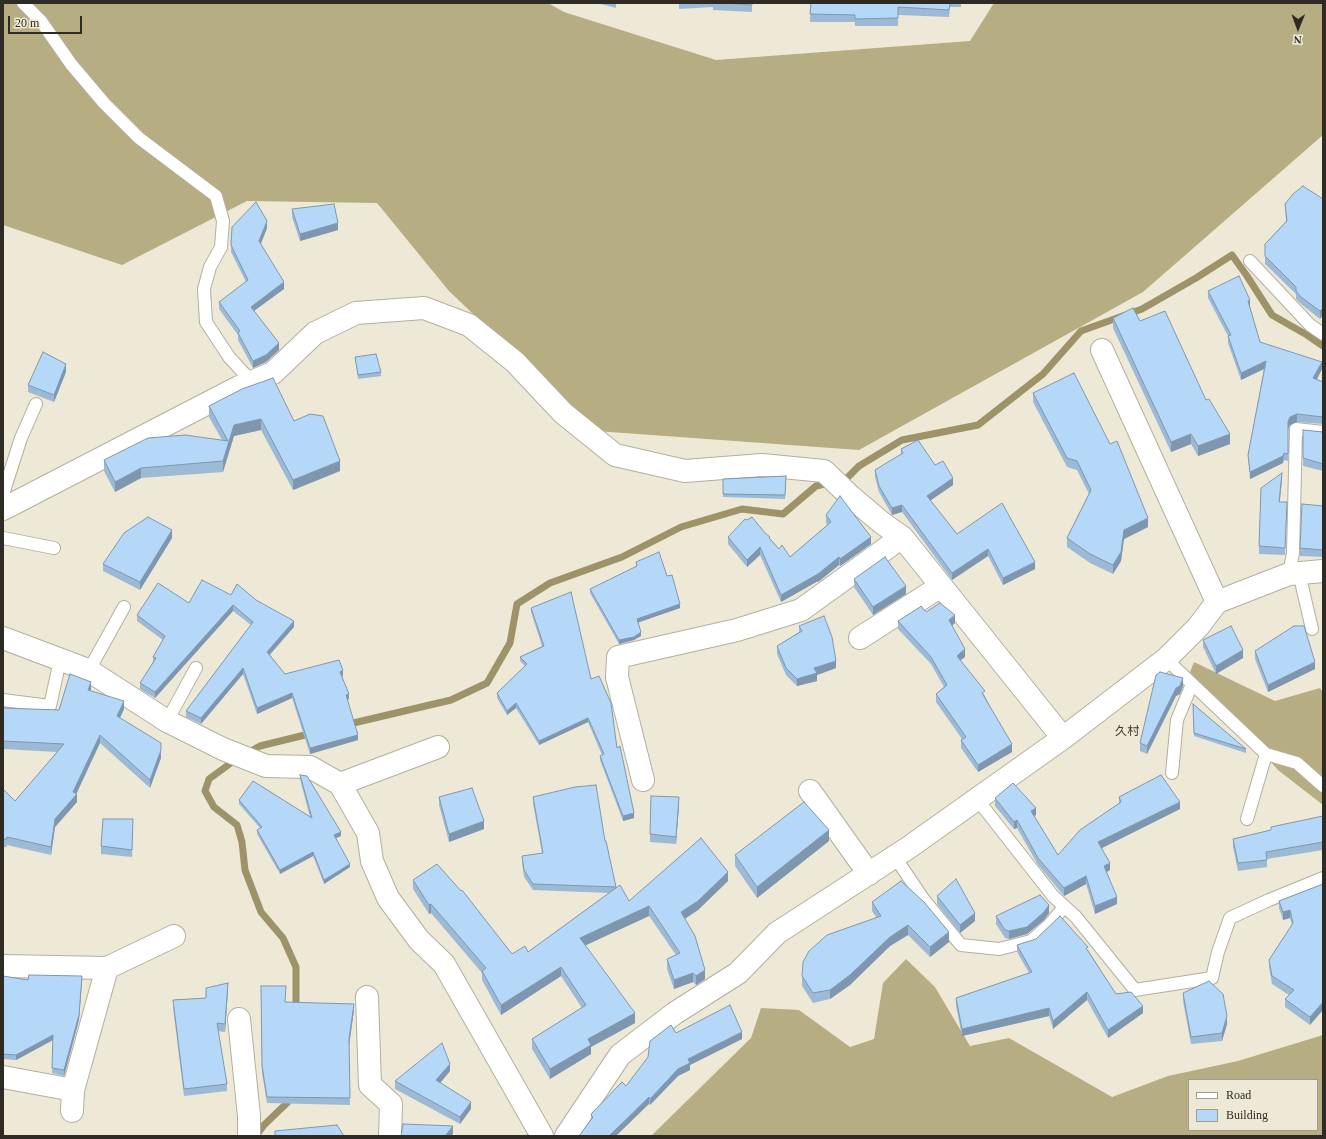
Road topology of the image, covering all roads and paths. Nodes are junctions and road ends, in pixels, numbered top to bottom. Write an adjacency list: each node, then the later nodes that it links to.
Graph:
1 (23, 3): 5 (lane)
2 (1250, 261): 3 (lane)
3 (1323, 334)
4 (1102, 350): 16 (street)
5 (252, 382): 9 (street); 10 (street)
6 (36, 404): 8 (lane)
7 (1323, 432): 14 (lane)
8 (3, 494)
9 (3, 509)
10 (902, 537): 15 (street); 32 (street)
11 (3, 538): 12 (lane)
12 (54, 548)
13 (1323, 571): 14 (street)
14 (1294, 573): 16 (street); 18 (lane)
15 (942, 586): 20 (street); 28 (street)
16 (1217, 602): 21 (street)
17 (124, 607): 24 (lane)
18 (1312, 629)
19 (3, 638): 22 (street)
20 (860, 638)
21 (1166, 659): 25 (lane); 28 (street)
22 (60, 660): 24 (street); 26 (lane)
23 (196, 668): 27 (lane)
24 (88, 670): 27 (street)
25 (1192, 684): 30 (lane); 31 (lane)
26 (3, 700)
27 (167, 721): 33 (street)
28 (1063, 738): 36 (street)
29 (438, 747): 33 (street)
30 (1266, 754): 34 (lane); 37 (lane)
31 (1172, 773)
32 (643, 780)
33 (340, 784): 52 (street)
34 (1323, 786)
35 (810, 791): 39 (street)
36 (977, 799): 38 (street); 41 (lane)
37 (1247, 819)
38 (895, 857): 39 (street); 41 (lane)
39 (869, 874): 53 (street)
40 (1323, 878): 41 (lane)
41 (1064, 906)
42 (174, 936): 44 (street)
43 (3, 966): 44 (street)
44 (107, 968): 48 (street)
45 (367, 997): 51 (street)
46 (239, 1019): 50 (street)
47 (3, 1077): 48 (street)
48 (73, 1090): 49 (street)
49 (72, 1111)
50 (249, 1136)
51 (390, 1136)
52 (542, 1136)
53 (566, 1136)

